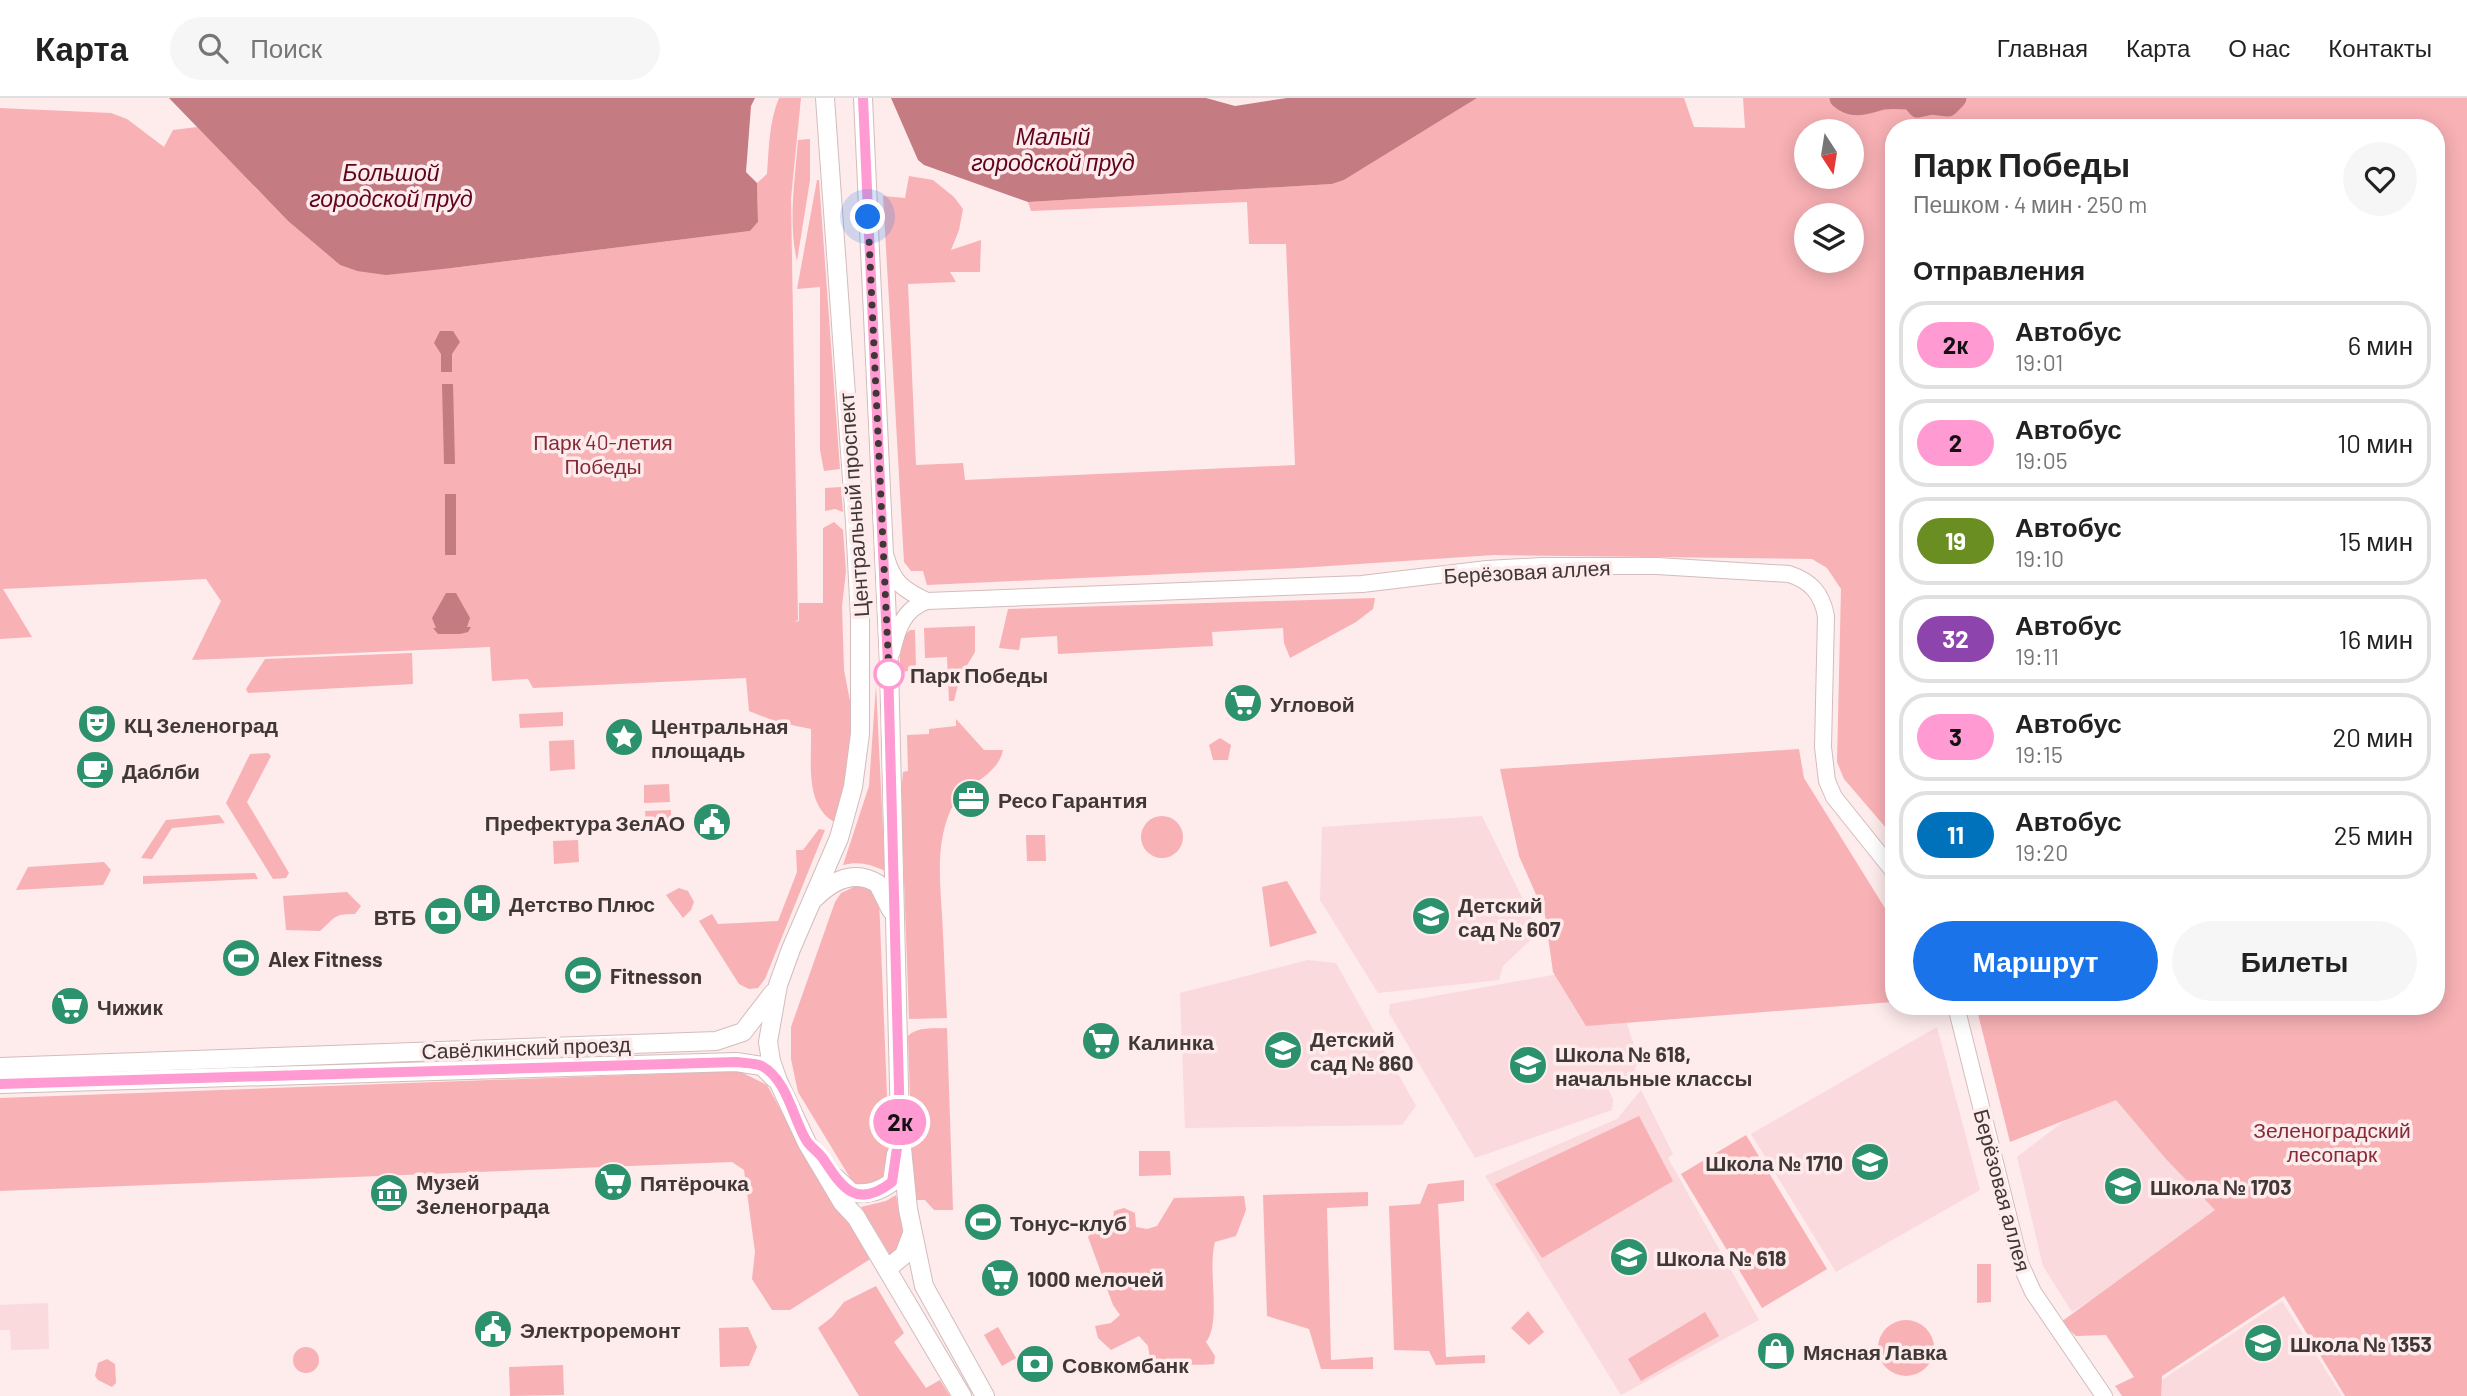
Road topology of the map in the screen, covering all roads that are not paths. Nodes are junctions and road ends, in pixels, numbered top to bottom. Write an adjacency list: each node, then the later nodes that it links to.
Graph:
1 (825, 98): 7 (main road, Центральный проспект)
2 (863, 98): 3 (main road, Центральный проспект)
3 (882, 541): 4 (street); 5 (main road, Центральный проспект)
4 (927, 601): 5 (street); 6 (street, Берёзовая аллея)
5 (888, 664): 8 (main road, Центральный проспект)
6 (1885, 861)
7 (810, 903): 8 (main road, Центральный проспект); 9 (main road, Центральный проспект)
8 (895, 924): 16 (main road, Центральный проспект)
9 (778, 985): 11 (main road, Савёлкинский проезд); 14 (main road, Центральный проспект)
10 (1958, 1015): 22 (street, Берёзовая аллея)
11 (218, 1059): 12 (main road, Савёлкинский проезд); 13 (main road)
12 (0, 1067)
13 (218, 1077): 14 (main road, Савёлкинский проезд); 15 (main road, Савёлкинский проезд)
14 (778, 1081): 17 (main road, Центральный проспект)
15 (0, 1084)
16 (900, 1128): 17 (main road, Центральный проспект); 18 (main road, Центральный проспект)
17 (807, 1143): 19 (main road, Центральный проспект)
18 (912, 1231): 19 (main road); 21 (main road, Центральный проспект)
19 (887, 1269): 20 (main road, Центральный проспект)
20 (962, 1396)
21 (985, 1396)
22 (2104, 1396)

